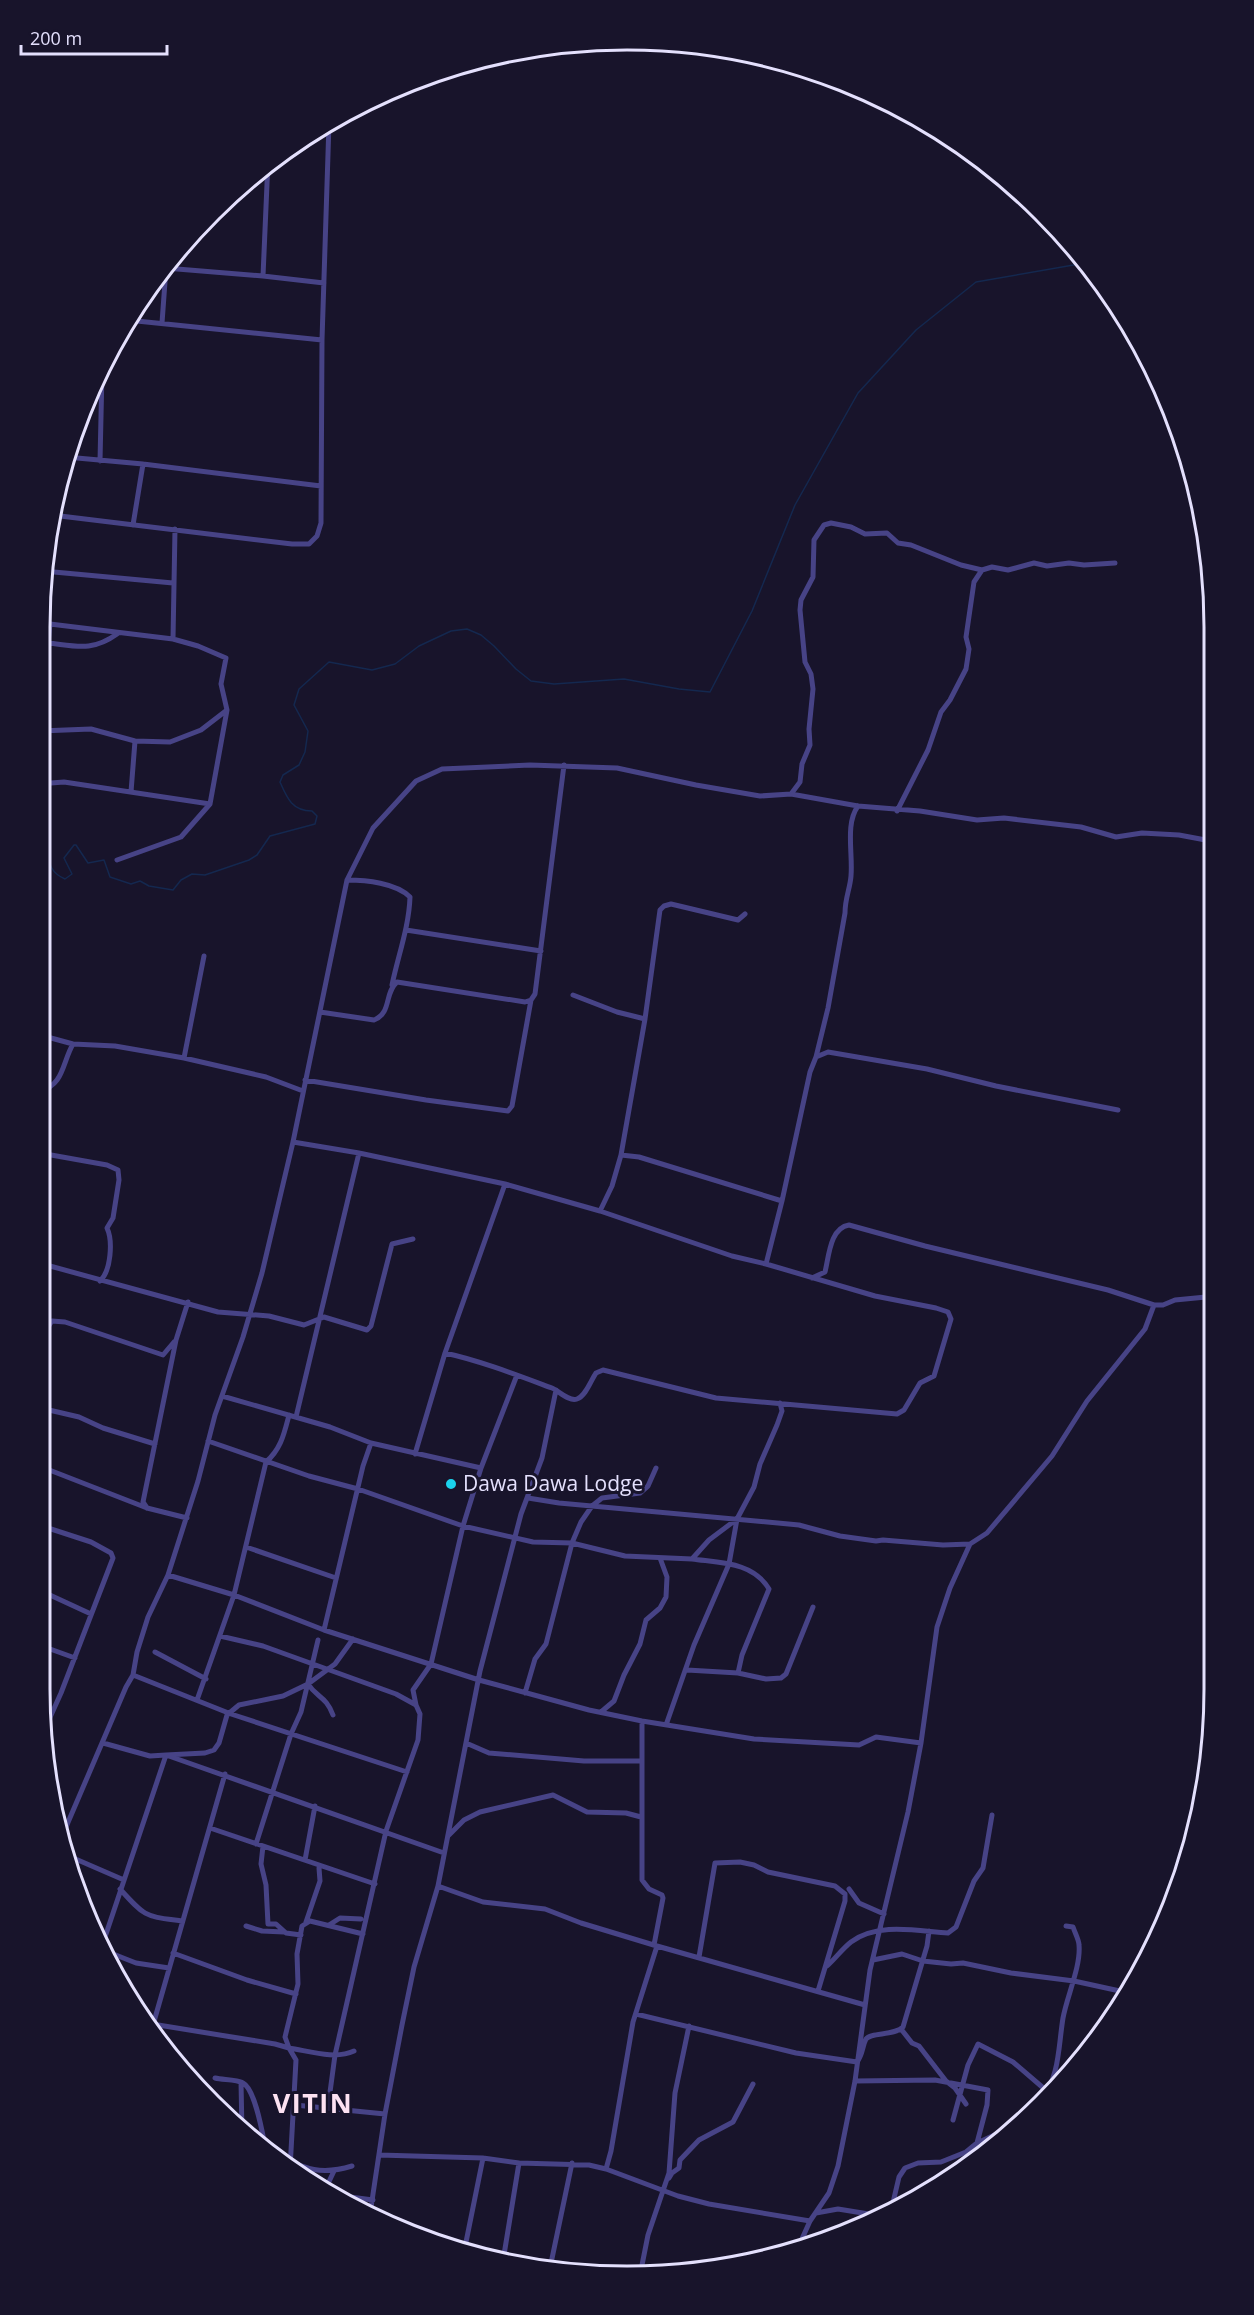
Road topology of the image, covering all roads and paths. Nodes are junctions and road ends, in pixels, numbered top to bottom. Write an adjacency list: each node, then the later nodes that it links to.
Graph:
1 (329, 133): 6 (street)
2 (267, 175): 4 (street)
3 (174, 269): 4 (street)
4 (263, 276): 6 (street)
5 (164, 282): 8 (street)
6 (324, 284): 9 (street)
7 (138, 321): 8 (street)
8 (162, 323): 9 (street)
9 (322, 340): 14 (street)
10 (102, 388): 12 (street)
11 (75, 458): 12 (street)
12 (100, 461): 13 (street)
13 (143, 464): 14 (street); 16 (street)
14 (321, 486): 17 (street)
15 (61, 516): 16 (street)
16 (133, 525): 17 (street)
17 (176, 529): 21 (street)
18 (1114, 563): 19 (street)
19 (982, 570): 32 (street); 35 (street)
20 (52, 573): 21 (street)
21 (173, 583): 24 (street)
22 (50, 624): 23 (street)
23 (117, 634): 24 (street); 25 (street)
24 (173, 639): 26 (street)
25 (50, 643)
26 (227, 710): 28 (street); 33 (street)
27 (50, 731): 28 (street)
28 (135, 741): 31 (street)
29 (564, 765): 32 (street); 38 (street); 41 (street)
30 (50, 783): 31 (street)
31 (131, 792): 33 (street)
32 (791, 794): 34 (street)
33 (210, 804): 37 (street)
34 (858, 806): 35 (street); 50 (street)
35 (897, 811): 36 (street)
36 (1204, 840)
37 (117, 860)
38 (347, 880): 40 (street); 46 (street)
39 (745, 914): 47 (street)
40 (406, 930): 41 (street); 43 (street)
41 (541, 951): 45 (street)
42 (204, 956): 51 (street)
43 (392, 986): 45 (street); 46 (street)
44 (573, 995): 47 (street)
45 (531, 1000): 52 (street)
46 (320, 1012): 52 (street)
47 (645, 1019): 59 (street)
48 (50, 1038): 49 (street)
49 (73, 1044): 51 (street); 53 (street)
50 (816, 1057): 55 (street); 61 (street)
51 (184, 1058): 54 (street)
52 (305, 1080): 54 (street)
53 (50, 1088)
54 (303, 1091): 56 (street)
55 (1118, 1110)
56 (292, 1142): 57 (street); 71 (street)
57 (359, 1153): 60 (street); 72 (street)
58 (50, 1155): 67 (street)
59 (621, 1155): 61 (street); 62 (street)
60 (505, 1184): 62 (street); 75 (street)
61 (782, 1201): 64 (street)
62 (600, 1211): 64 (street)
63 (413, 1239): 72 (street)
64 (766, 1264): 66 (street)
65 (50, 1266): 67 (street)
66 (812, 1278): 70 (street); 79 (street)
67 (99, 1281): 69 (street)
68 (1204, 1298): 70 (street)
69 (189, 1302): 71 (street); 74 (street)
70 (1154, 1305): 101 (street)
71 (250, 1315): 72 (street); 78 (street)
72 (319, 1320): 82 (street)
73 (50, 1324): 74 (street)
74 (176, 1340): 85 (street)
75 (445, 1353): 76 (street); 86 (street)
76 (517, 1376): 77 (street); 88 (street)
77 (556, 1390): 79 (street); 92 (street)
78 (222, 1396): 81 (street); 83 (street)
79 (780, 1403): 96 (street)
80 (50, 1410): 85 (street)
81 (289, 1415): 82 (street); 87 (street)
82 (296, 1417): 84 (street)
83 (208, 1441): 87 (street); 95 (street)
84 (371, 1443): 86 (street); 91 (street)
85 (155, 1444): 94 (street)
86 (415, 1454): 88 (street)
87 (266, 1462): 91 (street); 102 (street)
88 (481, 1468): 97 (street)
89 (656, 1468): 93 (street)
90 (50, 1470): 94 (street)
91 (358, 1489): 97 (street); 107 (street)
92 (528, 1498): 93 (street); 99 (street)
93 (592, 1506): 96 (street); 100 (street)
94 (147, 1508): 95 (street)
95 (187, 1518): 106 (street)
96 (737, 1519): 101 (street); 104 (street); 105 (street)
97 (463, 1526): 99 (street); 120 (street)
98 (50, 1529): 111 (street)
99 (515, 1538): 100 (street); 126 (street)
100 (572, 1543): 103 (street); 129 (street)
101 (970, 1544): 142 (street)
102 (246, 1547): 107 (street); 109 (street)
103 (660, 1558): 104 (street); 133 (street)
104 (692, 1559): 105 (street)
105 (729, 1564): 122 (street); 123 (street)
106 (168, 1575): 109 (street); 124 (street)
107 (336, 1578): 112 (street)
108 (50, 1595): 111 (street)
109 (234, 1595): 112 (street); 113 (street)
110 (813, 1606): 123 (street)
111 (92, 1614): 118 (street)
112 (324, 1630): 115 (street)
113 (220, 1636): 119 (street); 125 (street)
114 (318, 1640): 119 (street)
115 (353, 1640): 120 (street); 121 (street)
116 (50, 1649): 118 (street)
117 (155, 1652): 125 (street)
118 (75, 1658): 134 (street)
119 (312, 1662): 121 (street); 127 (street)
120 (431, 1664): 126 (street); 128 (street)
121 (328, 1669): 127 (street); 130 (street)
122 (687, 1670): 123 (street); 138 (street)
123 (738, 1673)
124 (133, 1675): 131 (street); 140 (street)
125 (206, 1678): 131 (street)
126 (479, 1680): 129 (street); 141 (street)
127 (308, 1684): 135 (street); 136 (street); 139 (street)
128 (413, 1690): 130 (street); 132 (street)
129 (525, 1693): 133 (street)
130 (404, 1698): 132 (street)
131 (197, 1700): 135 (street)
132 (416, 1705): 145 (street)
133 (601, 1712): 137 (street)
134 (51, 1714)
135 (231, 1714): 139 (street); 143 (street)
136 (333, 1715)
137 (642, 1721): 138 (street); 144 (street)
138 (666, 1725): 142 (street)
139 (291, 1734): 145 (street); 147 (street)
140 (103, 1743): 143 (street); 151 (street)
141 (466, 1743): 144 (street); 154 (street)
142 (921, 1743): 166 (street)
143 (166, 1755): 146 (street); 161 (street)
144 (641, 1761): 150 (street)
145 (407, 1772): 153 (street)
146 (225, 1774): 147 (street); 152 (street)
147 (272, 1791): 148 (street); 155 (street)
148 (315, 1806): 153 (street); 159 (street)
149 (992, 1815): 173 (street)
150 (641, 1817): 154 (street); 179 (street)
151 (66, 1826)
152 (210, 1828): 155 (street); 168 (street)
153 (386, 1831): 157 (street); 162 (street)
154 (448, 1836): 157 (street)
155 (256, 1844): 156 (street)
156 (263, 1846): 159 (street); 175 (street)
157 (444, 1853): 163 (street)
158 (76, 1859): 161 (street)
159 (305, 1860): 162 (street)
160 (319, 1868): 169 (street)
161 (123, 1880): 164 (street)
162 (375, 1884): 176 (street)
163 (438, 1886): 179 (street); 213 (street)
164 (120, 1889): 168 (street); 178 (street)
165 (849, 1889): 166 (street)
166 (884, 1914): 174 (street)
167 (361, 1919): 170 (street)
168 (182, 1921): 181 (street)
169 (306, 1922): 170 (street); 177 (street)
170 (329, 1925): 176 (street)
171 (246, 1926): 175 (street)
172 (1066, 1926): 187 (street)
173 (929, 1931): 174 (street); 184 (street)
174 (879, 1932): 183 (street); 185 (street)
175 (286, 1933): 177 (street)
176 (363, 1934): 199 (street)
177 (301, 1935): 190 (street)
178 (106, 1936)
179 (656, 1946): 182 (street); 192 (street)
180 (114, 1953): 186 (street)
181 (173, 1953): 186 (street); 190 (street)
182 (699, 1957): 185 (street); 188 (street)
183 (873, 1960): 184 (street); 191 (street)
184 (923, 1961): 187 (street); 196 (street)
185 (826, 1967): 188 (street)
186 (169, 1968): 193 (street)
187 (1074, 1981): 189 (street); 202 (street)
188 (818, 1991): 191 (street)
189 (1118, 1991)
190 (296, 1994): 197 (street)
191 (865, 2005): 200 (street)
192 (636, 2014): 195 (street); 227 (street)
193 (155, 2020)
194 (159, 2026): 197 (street)
195 (689, 2026): 200 (street); 230 (street)
196 (901, 2029): 200 (street); 204 (street)
197 (289, 2048): 199 (street); 211 (street)
198 (354, 2051): 199 (street)
199 (334, 2055): 212 (street)
200 (857, 2062): 203 (street)
201 (215, 2078): 205 (street)
202 (1053, 2078)
203 (855, 2081): 204 (street); 235 (street)
204 (946, 2081): 207 (street); 209 (street)
205 (241, 2082): 214 (street); 216 (street)
206 (753, 2084): 230 (street)
207 (962, 2085): 208 (street); 209 (street); 218 (street)
208 (1043, 2088)
209 (959, 2094): 210 (street); 215 (street)
210 (966, 2104)
211 (295, 2105): 212 (street); 221 (street)
212 (328, 2107): 213 (street)
213 (385, 2114): 220 (street)
214 (242, 2118)
215 (953, 2120)
216 (263, 2136)
217 (990, 2137): 218 (street)
218 (977, 2143): 219 (street); 233 (street)
219 (977, 2147)
220 (380, 2155): 222 (street); 232 (street)
221 (291, 2158)
222 (483, 2158): 223 (street); 239 (street)
223 (519, 2163): 224 (street); 240 (street)
224 (572, 2163): 227 (street); 241 (street)
225 (352, 2166): 228 (street)
226 (306, 2168): 228 (street)
227 (606, 2169): 230 (street)
228 (334, 2171): 229 (street)
229 (329, 2182)
230 (662, 2190): 237 (street); 242 (street)
231 (357, 2198): 232 (street)
232 (373, 2200): 234 (street)
233 (893, 2200)
234 (372, 2206)
235 (816, 2213): 236 (street); 237 (street)
236 (866, 2214)
237 (810, 2221): 238 (street)
238 (802, 2238)
239 (466, 2242)
240 (504, 2252)
241 (551, 2261)
242 (642, 2265)

